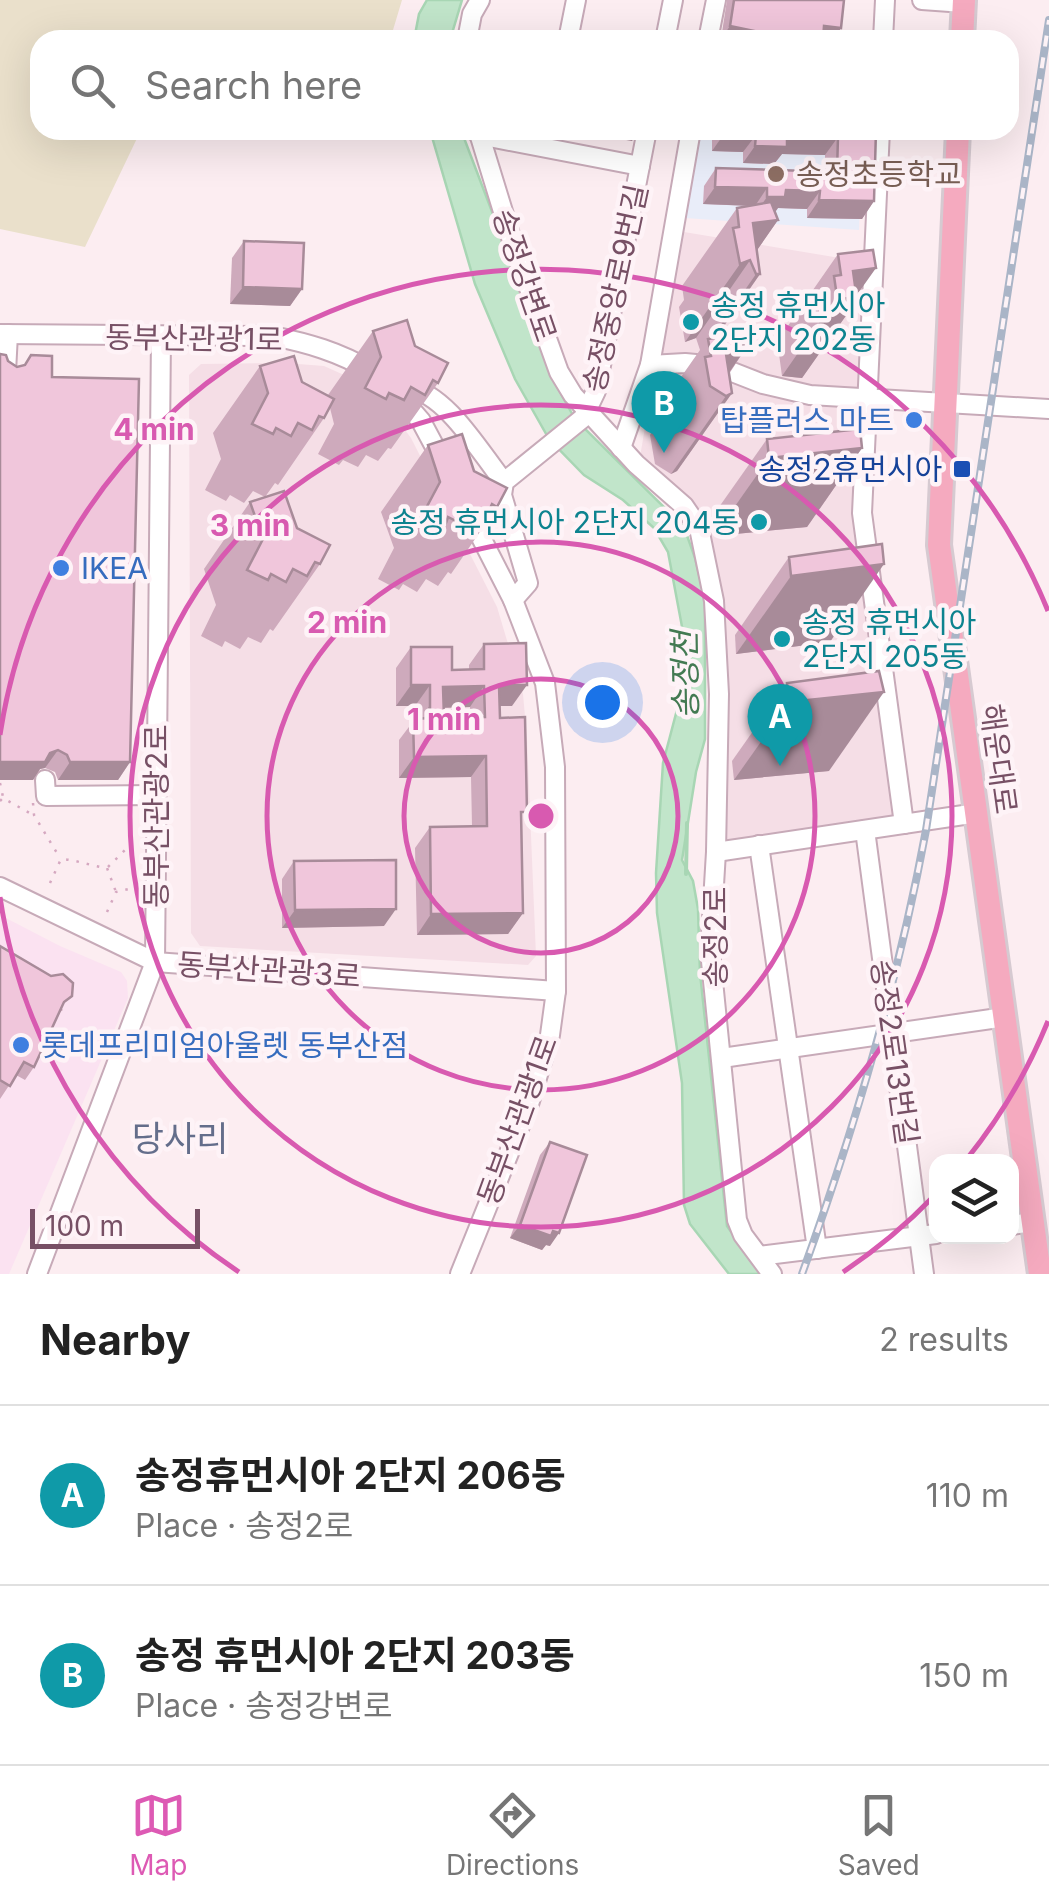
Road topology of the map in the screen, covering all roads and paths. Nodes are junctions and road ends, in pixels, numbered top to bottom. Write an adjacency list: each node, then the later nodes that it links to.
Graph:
1 (480, 0): 8 (street)
2 (576, 0): 9 (street)
3 (674, 0): 10 (street)
4 (716, 0): 11 (street)
5 (885, 0): 12 (street)
6 (922, 0): 7 (street)
7 (964, 2): 13 (main road)
8 (469, 30)
9 (570, 30)
10 (668, 30)
11 (710, 30)
12 (884, 30)
13 (963, 30)
14 (481, 140): 29 (street, 송정강변로)
15 (552, 140): 20 (street, 송정중앙로9번길)
16 (646, 140): 20 (street, 송정중앙로9번길)
17 (689, 140): 23 (street)
18 (879, 140): 26 (street)
19 (957, 140): 27 (main road, 해운대로)
20 (640, 166): 29 (street, 송정중앙로9번길)
21 (4, 334): 22 (street, 동부산관광1로); 24 (street)
22 (161, 336): 25 (street, 동부산관광1로); 35 (street, 동부산관광2로)
23 (650, 365): 26 (street); 30 (street)
24 (6, 372)
25 (389, 384): 31 (street); 32 (street, 동부산관광1로)
26 (865, 397): 27 (street); 40 (street)
27 (943, 402): 28 (street); 38 (main road, 해운대로)
28 (1049, 409)
29 (586, 414): 30 (street, 송정강변로); 31 (street)
30 (621, 448): 44 (street, 송정강변로)
31 (510, 477): 32 (street)
32 (513, 600): 53 (street, 동부산관광1로)
33 (46, 780): 35 (street)
34 (0, 782): 37 (path)
35 (156, 795): 52 (street, 동부산관광2로)
36 (33, 798): 39 (path)
37 (2, 800): 39 (path)
38 (977, 813): 40 (street, 송정2로); 54 (main road, 해운대로)
39 (34, 815): 45 (path)
40 (904, 824): 41 (street, 송정2로)
41 (866, 830): 43 (street, 송정2로); 55 (street, 송정2로13번길)
42 (134, 841): 46 (path)
43 (759, 846): 44 (street, 송정2로); 56 (street)
44 (716, 852): 57 (street, 송정2로)
45 (60, 859): 46 (path); 47 (path)
46 (107, 868): 50 (path)
47 (50, 882)
48 (0, 887): 52 (street, 동부산관광3로)
49 (134, 888): 50 (path)
50 (116, 892): 51 (path)
51 (108, 912)
52 (155, 962): 53 (street, 동부산관광3로); 62 (street, 동부산관광2로)
53 (556, 991): 63 (street, 동부산관광1로)
54 (1004, 1017): 55 (street); 58 (main road, 해운대로)
55 (892, 1034): 56 (street); 59 (street, 송정2로13번길)
56 (788, 1048): 57 (street); 60 (street)
57 (722, 1058): 61 (street, 송정2로)
58 (1022, 1223): 66 (main road, 해운대로)
59 (928, 1235): 60 (street); 65 (street, 송정2로13번길)
60 (816, 1249): 61 (street)
61 (759, 1256): 64 (street, 송정2로)
62 (37, 1274)
63 (460, 1274)
64 (772, 1274)
65 (924, 1274)
66 (1040, 1274)

